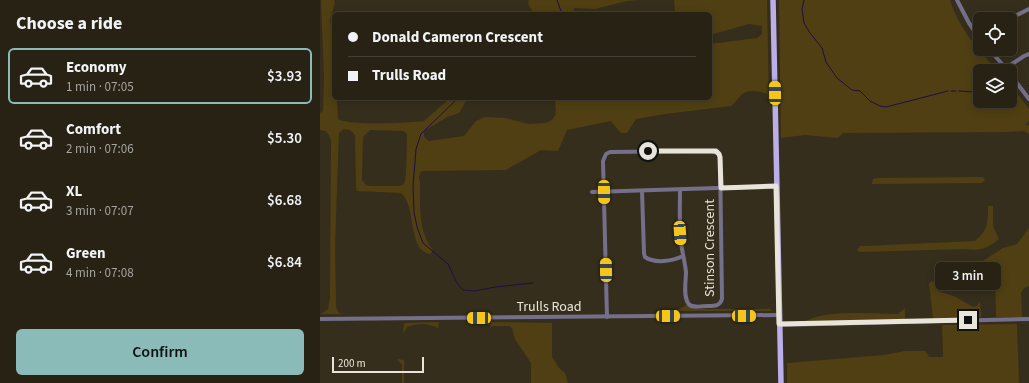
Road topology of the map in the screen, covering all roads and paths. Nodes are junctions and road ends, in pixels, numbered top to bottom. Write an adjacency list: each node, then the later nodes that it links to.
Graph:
1 (773, 0): 12 (main road)
2 (957, 0): 5 (street)
3 (1029, 9): 4 (street)
4 (1017, 15)
5 (973, 29)
6 (1029, 54): 9 (street)
7 (995, 56): 8 (street)
8 (1002, 64)
9 (1014, 64)
10 (1017, 83): 11 (street)
11 (1029, 99)
12 (776, 186): 13 (street); 19 (main road)
13 (721, 188): 15 (street); 17 (street); 18 (street, Stinson Crescent)
14 (642, 190): 15 (street); 17 (street); 18 (street)
15 (680, 190): 18 (street, Stinson Crescent)
16 (592, 192): 17 (street)
17 (604, 192): 20 (street)
18 (684, 256)
19 (778, 315): 20 (street, Trulls Road); 23 (main road)
20 (607, 317): 21 (street, Trulls Road)
21 (320, 319)
22 (1029, 319): 23 (street)
23 (779, 324): 24 (main road)
24 (780, 383)

